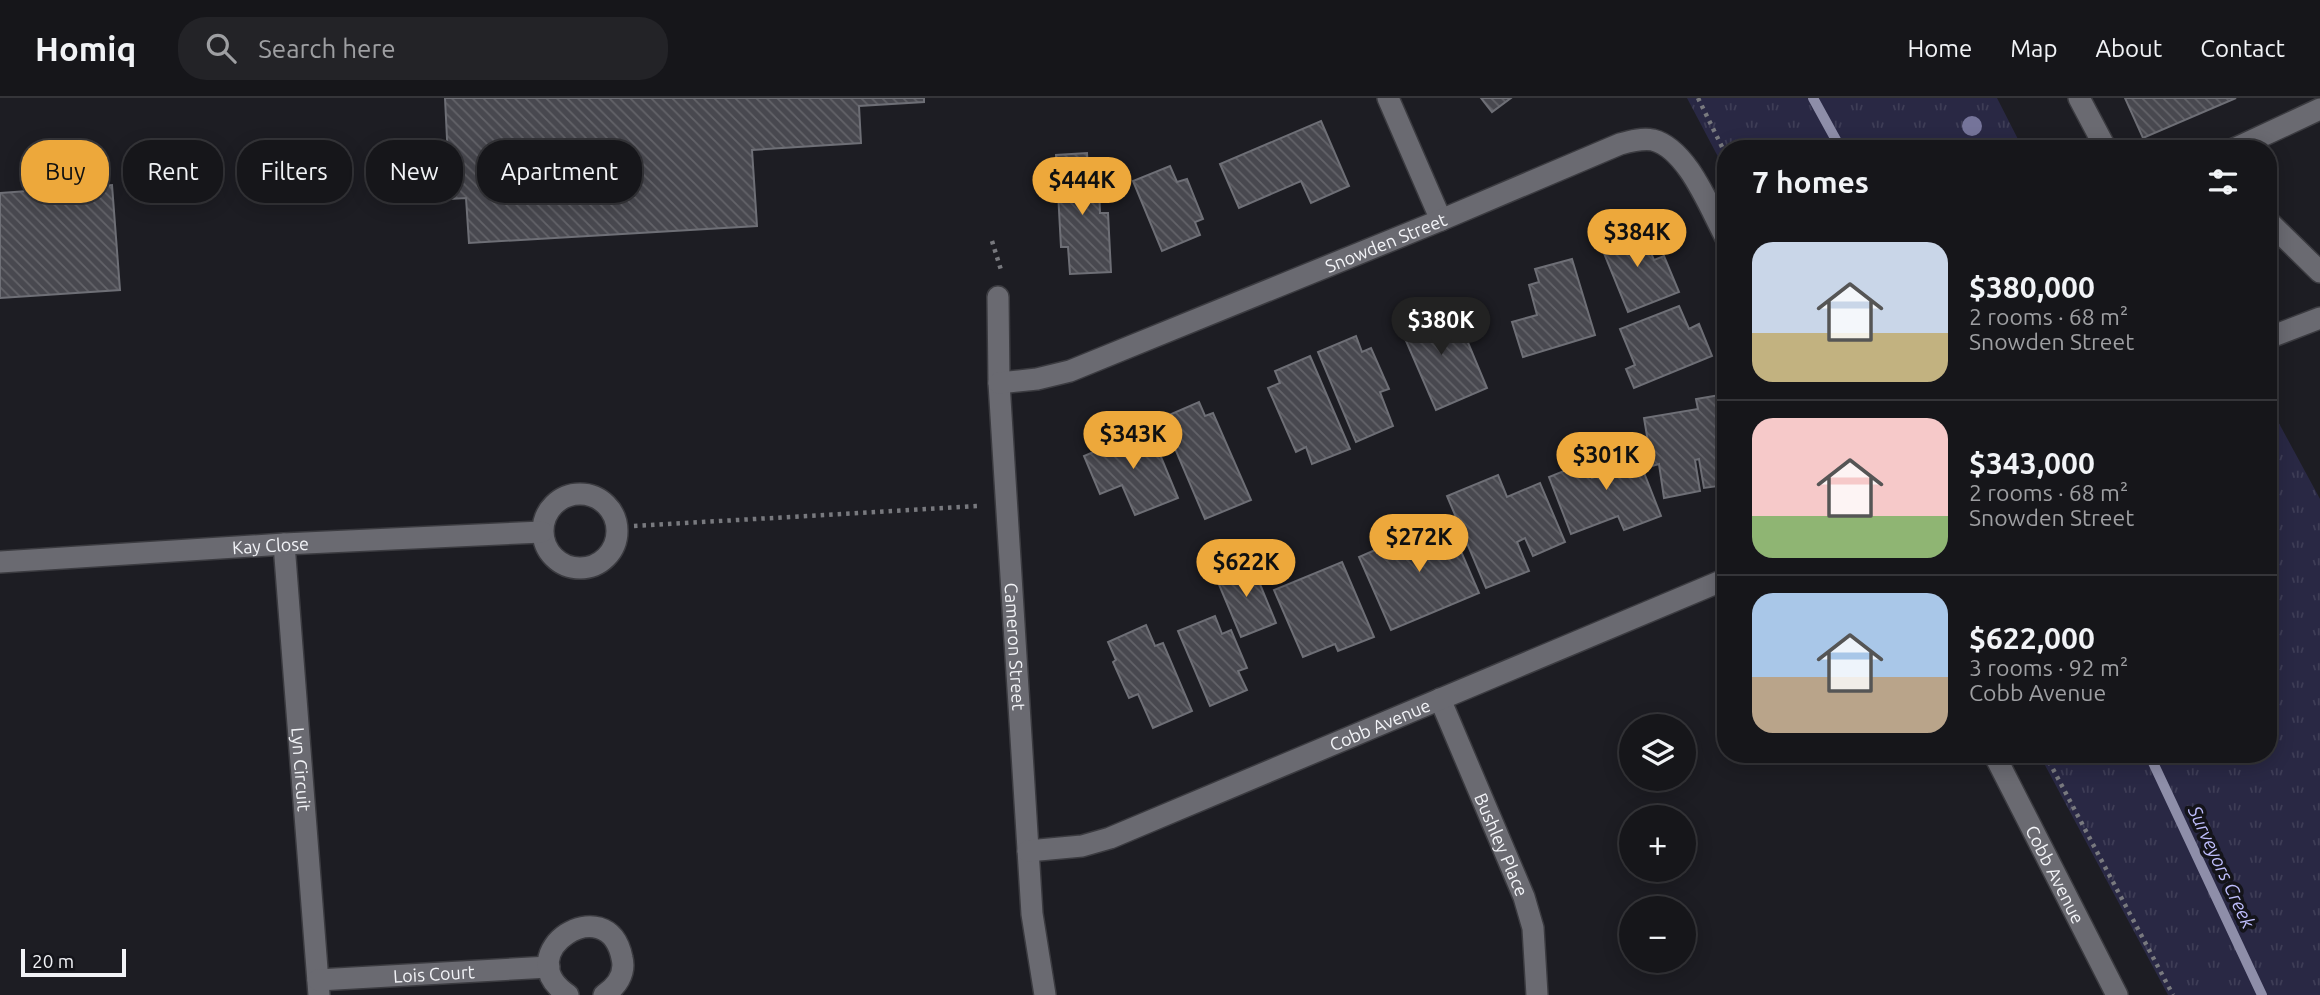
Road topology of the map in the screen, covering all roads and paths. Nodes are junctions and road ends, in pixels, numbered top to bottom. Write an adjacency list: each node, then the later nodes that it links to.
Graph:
1 (1388, 98): 8 (street)
2 (1698, 98): 5 (path)
3 (2079, 98): 6 (street)
4 (2320, 109): 7 (street)
5 (1719, 140)
6 (2101, 140)
7 (2253, 140)
8 (1441, 220): 9 (street, Snowden Street); 15 (street, Snowden Street)
9 (1717, 222)
10 (2277, 230): 11 (street)
11 (2320, 272)
12 (999, 297): 15 (street, Cameron Street)
13 (2320, 318): 14 (street)
14 (2277, 335)
15 (999, 383): 25 (street, Cameron Street)
16 (983, 506): 17 (path)
17 (634, 526)
18 (542, 532): 19 (street, Kay Close)
19 (284, 544): 20 (street, Kay Close); 27 (street, Lyn Circuit)
20 (0, 562)
21 (1717, 583): 22 (street, Cobb Avenue)
22 (1440, 699): 25 (street, Cobb Avenue); 31 (street, Bushley Place)
23 (1999, 763): 32 (street, Cobb Avenue)
24 (2050, 763): 33 (path)
25 (1028, 851): 30 (street, Cameron Street)
26 (550, 967): 27 (street, Lois Court); 28 (street); 29 (street)
27 (318, 987)
28 (568, 995)
29 (604, 995)
30 (1045, 995)
31 (1537, 995)
32 (2117, 995)
33 (2173, 995)

